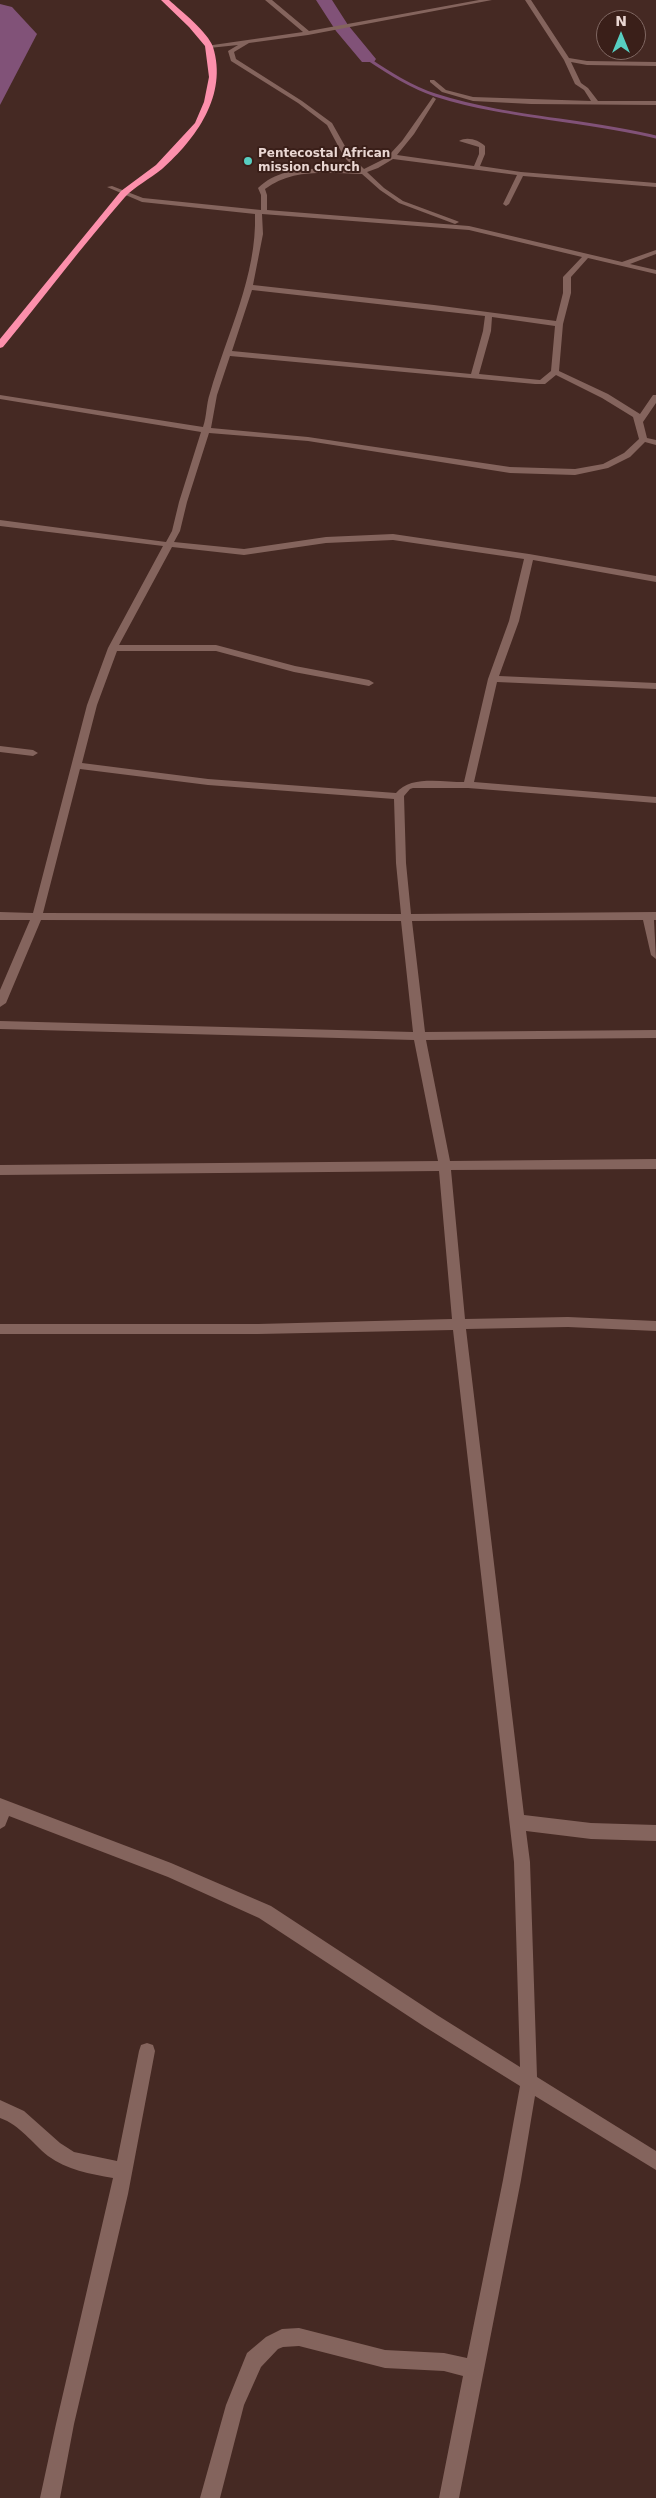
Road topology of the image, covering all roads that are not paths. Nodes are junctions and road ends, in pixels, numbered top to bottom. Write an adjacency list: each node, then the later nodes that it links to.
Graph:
1 (165, 0): 7 (highway)
2 (268, 0): 5 (street)
3 (489, 0): 5 (street)
4 (528, 0): 8 (street)
5 (308, 34): 6 (street)
6 (247, 42): 7 (street); 15 (street)
7 (209, 46): 22 (highway)
8 (567, 60): 9 (street); 12 (street)
9 (656, 64)
10 (432, 81): 12 (street)
11 (433, 99): 16 (street)
12 (596, 103): 13 (street)
13 (656, 103)
14 (462, 141): 17 (street)
15 (343, 150): 16 (street); 18 (street)
16 (394, 156): 17 (street); 18 (street)
17 (476, 168): 19 (street)
18 (363, 171): 24 (street); 25 (street)
19 (521, 174): 20 (street); 23 (street)
20 (656, 185)
21 (110, 188): 22 (street)
22 (124, 193): 24 (street); 33 (highway)
23 (506, 204)
24 (261, 212): 25 (street); 30 (street)
25 (469, 228): 27 (street)
26 (656, 252): 28 (street)
27 (587, 255): 28 (street); 32 (street)
28 (621, 264): 29 (street)
29 (656, 272)
30 (249, 287): 31 (street); 34 (street)
31 (488, 315): 32 (street); 36 (street)
32 (559, 324): 35 (street)
33 (0, 345)
34 (228, 353): 36 (street); 40 (street)
35 (555, 372): 36 (street); 39 (street)
36 (474, 377)
37 (0, 397): 40 (street)
38 (656, 397): 39 (street)
39 (639, 420): 41 (street)
40 (206, 430): 41 (street); 44 (street)
41 (642, 439): 42 (street)
42 (656, 443)
43 (0, 523): 44 (street)
44 (170, 545): 45 (street); 47 (street)
45 (529, 556): 46 (street); 48 (street)
46 (656, 578)
47 (113, 648): 49 (street); 53 (street)
48 (493, 679): 50 (street); 54 (street)
49 (370, 683)
50 (656, 686)
51 (0, 749): 52 (street)
52 (33, 753)
53 (76, 765): 55 (street); 58 (street)
54 (468, 785): 55 (street); 56 (street)
55 (399, 796): 60 (street)
56 (656, 800)
57 (0, 916): 58 (street)
58 (37, 916): 60 (street); 62 (street)
59 (652, 916): 60 (street); 61 (street)
60 (406, 919): 65 (street)
61 (656, 955)
62 (0, 1003)
63 (0, 1025): 65 (street)
64 (656, 1034): 65 (street)
65 (420, 1036): 67 (street)
66 (656, 1164): 67 (street)
67 (444, 1166): 68 (street); 69 (street)
68 (0, 1170)
69 (459, 1326): 70 (street); 71 (street); 73 (street)
70 (655, 1326)
71 (0, 1329)
72 (1, 1811): 76 (street)
73 (517, 1822): 74 (street); 76 (street)
74 (656, 1833)
75 (147, 2052): 79 (street)
76 (529, 2082): 78 (street); 80 (street)
77 (0, 2109): 79 (street)
78 (656, 2161)
79 (123, 2171): 81 (street)
80 (474, 2369): 82 (street); 83 (street)
81 (50, 2498)
82 (210, 2498)
83 (449, 2498)

